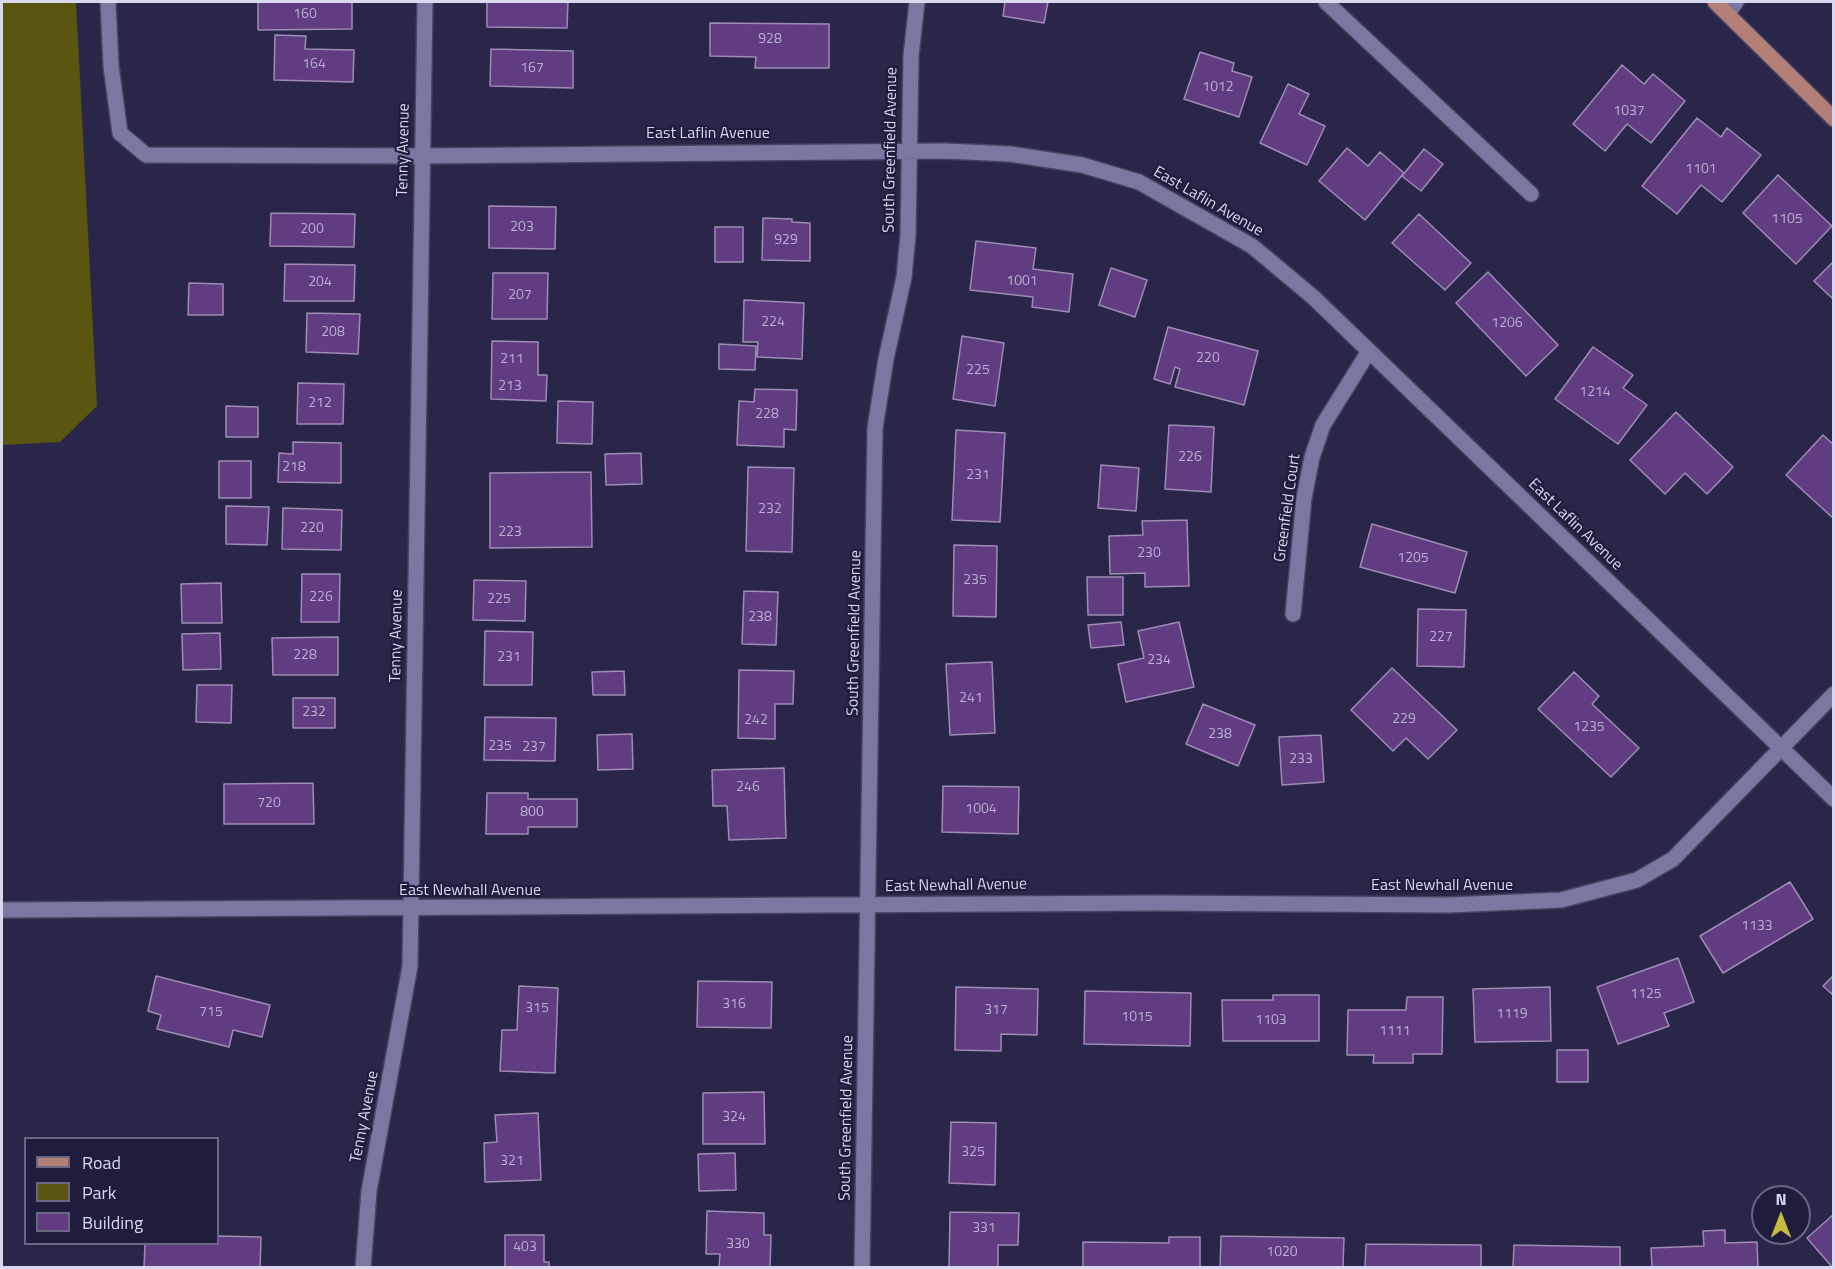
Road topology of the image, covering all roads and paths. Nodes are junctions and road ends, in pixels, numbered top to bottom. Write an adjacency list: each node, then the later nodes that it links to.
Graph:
1 (108, 2): 9 (street, East Laflin Avenue)
2 (425, 2): 9 (street, Tenny Avenue)
3 (917, 2): 8 (street, South Greenfield Avenue)
4 (1326, 2): 10 (street)
5 (1715, 2): 6 (main road)
6 (1732, 8): 7 (main road)
7 (1833, 119)
8 (908, 152): 9 (street, East Laflin Avenue); 11 (street, East Laflin Avenue); 16 (street, South Greenfield Avenue)
9 (422, 156): 17 (street, Tenny Avenue)
10 (1531, 194)
11 (1369, 351): 12 (street, Greenfield Court); 14 (street, East Laflin Avenue)
12 (1293, 614)
13 (1833, 694): 14 (street, East Newhall Avenue)
14 (1783, 747): 15 (street, East Laflin Avenue); 16 (street, East Newhall Avenue)
15 (1833, 799)
16 (869, 905): 17 (street, East Newhall Avenue); 20 (street, South Greenfield Avenue)
17 (411, 909): 18 (street, East Newhall Avenue); 19 (street, Tenny Avenue)
18 (2, 910)
19 (363, 1268)
20 (862, 1268)

